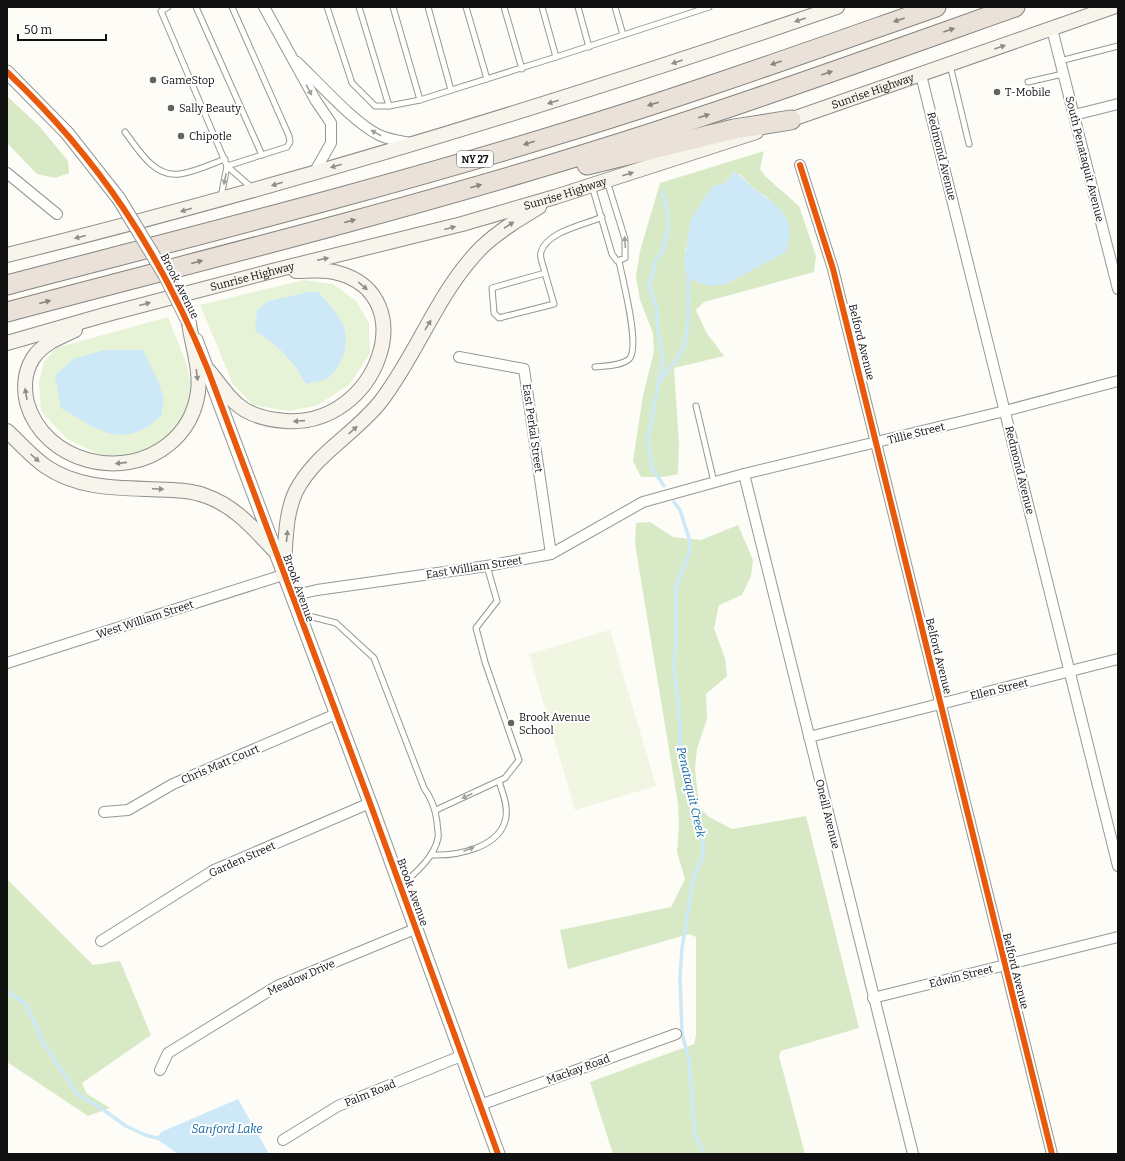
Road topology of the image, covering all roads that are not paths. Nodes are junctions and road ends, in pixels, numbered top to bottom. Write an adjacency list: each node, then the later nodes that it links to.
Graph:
1 (168, 7): 19 (lane)
2 (196, 7): 45 (lane)
3 (232, 7): 45 (lane)
4 (264, 7): 24 (street)
5 (327, 7): 39 (lane)
6 (359, 7): 39 (lane)
7 (393, 7): 37 (lane)
8 (428, 7): 36 (lane)
9 (466, 7): 33 (lane)
10 (504, 7): 29 (lane)
11 (542, 7): 25 (lane)
12 (578, 7): 22 (lane)
13 (615, 7): 21 (lane)
14 (709, 7): 21 (lane)
15 (837, 7): 43 (main road, one-way to 43)
16 (936, 7): 65 (highway, NY 27, one-way to 65)
17 (1015, 7): 51 (highway, NY 27, one-way to 17)
18 (1113, 7): 20 (main road, Sunrise Highway)
19 (160, 9): 46 (lane)
20 (1052, 28): 26 (street, South Penataquit Avenue); 27 (main road, Sunrise Highway, one-way to 20)
21 (623, 35): 22 (lane)
22 (589, 46): 25 (lane)
23 (1118, 46): 26 (lane)
24 (291, 55): 43 (street, one-way to 24); 50 (street, one-way to 50)
25 (556, 57): 29 (lane)
26 (1060, 61): 31 (street, South Penataquit Avenue)
27 (949, 64): 32 (main road, Sunrise Highway); 44 (lane)
28 (7, 65): 35 (street)
29 (522, 69): 33 (lane)
30 (7, 72): 35 (street, Brook Avenue)
31 (1063, 74): 34 (lane); 40 (street, South Penataquit Avenue)
32 (921, 75): 41 (main road, Sunrise Highway); 76 (street, Redmond Avenue)
33 (487, 79): 36 (lane)
34 (1028, 82)
35 (22, 86): 69 (street, Brook Avenue, bridge)
36 (451, 90): 37 (lane)
37 (420, 100): 39 (lane)
38 (1118, 104): 40 (street)
39 (388, 106)
40 (1074, 115): 60 (street, South Penataquit Avenue)
41 (792, 120): 51 (highway); 52 (main road, Sunrise Highway, one-way to 41)
42 (125, 132): 46 (lane)
43 (414, 143): 50 (main road, one-way to 50)
44 (969, 144)
45 (262, 155): 48 (lane)
46 (225, 160): 48 (lane)
47 (800, 165): 78 (street, Belford Avenue)
48 (227, 166): 54 (lane); 56 (lane, one-way to 56)
49 (7, 173): 57 (street)
50 (314, 173): 54 (main road, one-way to 54)
51 (506, 178): 67 (highway, NY 27, one-way to 51)
52 (607, 181): 53 (main road, Sunrise Highway); 62 (lane, one-way to 52)
53 (592, 185): 55 (main road, Sunrise Highway); 58 (lane)
54 (254, 190): 56 (main road)
55 (555, 197): 63 (main road, Sunrise Highway, one-way to 55); 85 (main road, one-way to 55)
56 (220, 200): 61 (main road, one-way to 61)
57 (57, 214)
58 (602, 217): 62 (lane); 64 (lane)
59 (1118, 244): 60 (street)
60 (1108, 247): 66 (street, South Penataquit Avenue)
61 (7, 255)
62 (619, 261): 72 (lane)
63 (272, 271): 68 (main road, Sunrise Highway, one-way to 63); 73 (main road, one-way to 73)
64 (545, 273): 64 (lane)
65 (7, 285)
66 (1118, 289)
67 (7, 312)
68 (108, 314): 69 (main road, one-way to 68); 70 (main road, Sunrise Highway)
69 (189, 323): 73 (street, Brook Avenue)
70 (7, 343)
71 (458, 357): 83 (street, East Perkal Street)
72 (595, 367)
73 (208, 370): 82 (street, Brook Avenue)
74 (1118, 381): 76 (street, Tillie Street)
75 (696, 406): 80 (lane)
76 (1005, 411): 78 (street, Tillie Street); 90 (street, Redmond Avenue)
77 (7, 431): 82 (main road, one-way to 82)
78 (876, 442): 79 (street, Tillie Street); 91 (street, Belford Avenue)
79 (744, 474): 80 (street, Tillie Street); 93 (street, Oneill Avenue)
80 (714, 482): 81 (street, Tillie Street)
81 (643, 502): 83 (street, East William Street)
82 (274, 550): 85 (street, Brook Avenue)
83 (551, 554): 84 (street, East William Street)
84 (487, 566): 86 (street, East William Street); 94 (lane)
85 (283, 575): 86 (street, Brook Avenue); 89 (street, West William Street)
86 (291, 596): 87 (street, Brook Avenue)
87 (298, 613): 92 (street, Brook Avenue); 96 (lane)
88 (1118, 660): 90 (street, Ellen Street)
89 (7, 663)
90 (1070, 671): 91 (street, Ellen Street); 99 (street, Redmond Avenue)
91 (940, 704): 93 (street, Ellen Street); 104 (street, Belford Avenue)
92 (336, 714): 95 (street, Brook Avenue); 97 (street, Chris Matt Court)
93 (809, 737): 105 (street, Oneill Avenue)
94 (499, 781): 96 (lane, one-way to 96); 98 (lane, one-way to 94)
95 (370, 804): 100 (street, Brook Avenue); 103 (street, Garden Street)
96 (436, 810): 98 (lane)
97 (104, 812)
98 (431, 855): 100 (lane)
99 (1118, 866)
100 (400, 886): 101 (street, Brook Avenue)
101 (415, 929): 107 (street, Brook Avenue); 108 (street, Meadow Drive)
102 (1118, 937): 104 (street, Edwin Street)
103 (101, 940)
104 (1004, 965): 105 (street, Edwin Street); 113 (street, Belford Avenue)
105 (873, 998): 112 (street, Oneill Avenue)
106 (676, 1034): 109 (street, Mackay Road)
107 (462, 1056): 109 (street, Brook Avenue); 110 (street, Palm Road)
108 (160, 1070)
109 (480, 1105): 111 (street, Brook Avenue)
110 (283, 1140)
111 (498, 1154)
112 (913, 1154)
113 (1052, 1154)

